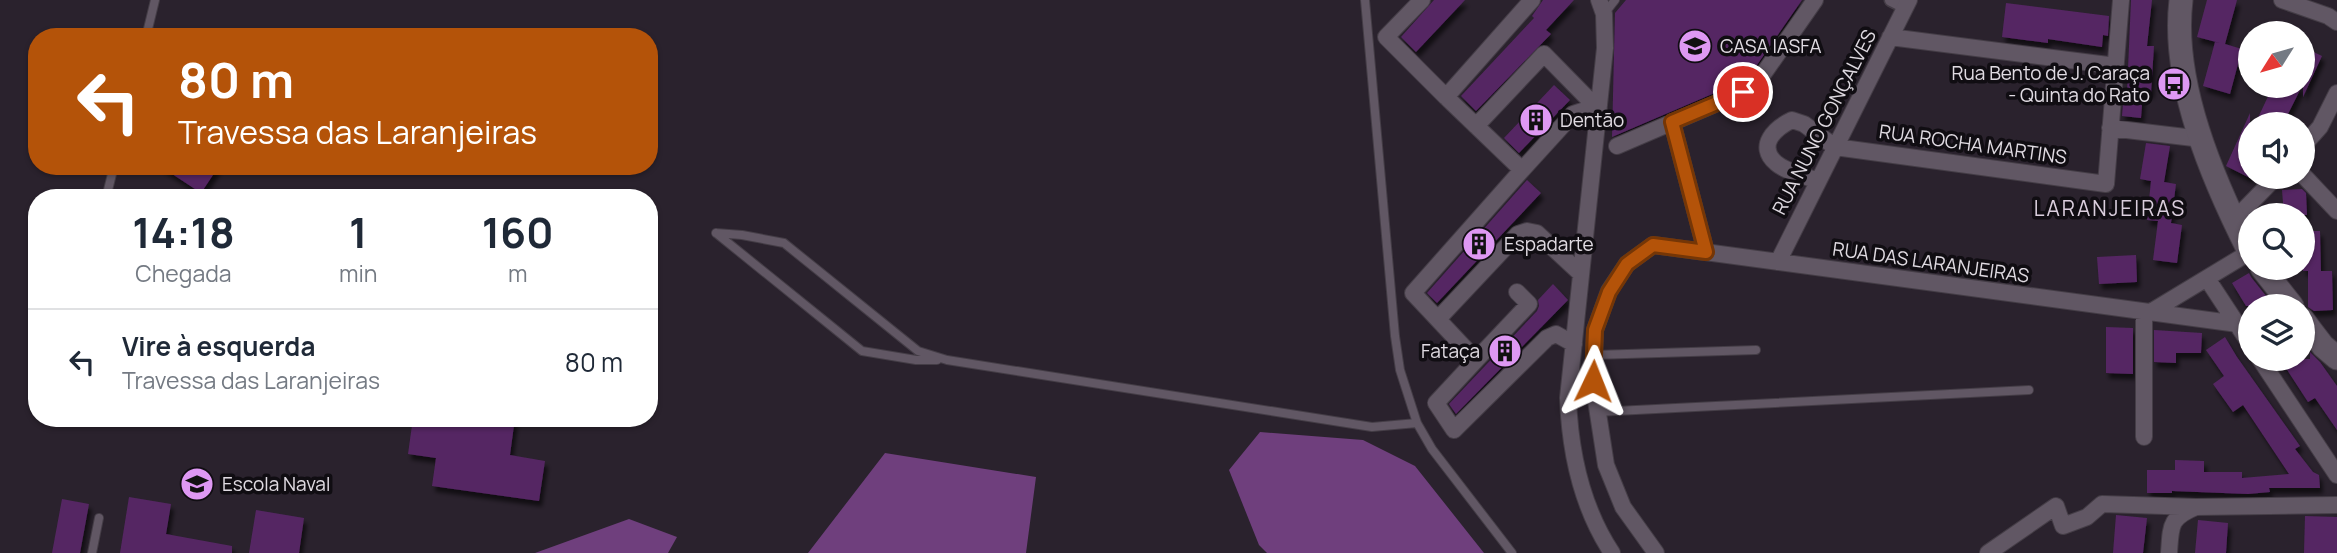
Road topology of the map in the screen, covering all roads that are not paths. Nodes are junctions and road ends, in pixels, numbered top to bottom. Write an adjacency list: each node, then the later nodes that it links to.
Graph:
1 (156, 0): 13 (lane)
2 (1364, 0): 54 (lane)
3 (1422, 0): 17 (street)
4 (1532, 0): 17 (street)
5 (1615, 0): 11 (lane)
6 (1815, 0): 19 (street)
7 (2121, 0): 15 (street)
8 (2181, 0): 23 (main road)
9 (2282, 0): 12 (street)
10 (1901, 2): 14 (street, RUA NUNO GONÇALVES)
11 (1601, 7): 18 (street)
12 (2337, 22)
13 (148, 28)
14 (1890, 37): 15 (street); 25 (street, RUA NUNO GONÇALVES)
15 (2116, 66): 21 (street)
16 (2337, 93): 22 (street)
17 (1446, 97): 20 (street)
18 (1599, 110): 20 (street); 26 (street); 36 (street)
19 (1672, 122): 24 (street); 33 (street)
20 (1476, 126): 26 (street)
21 (2110, 128): 23 (street); 25 (street, RUA ROCHA MARTINS)
22 (2315, 132)
23 (2202, 139): 31 (main road)
24 (1617, 146)
25 (1835, 147): 27 (street, RUA NUNO GONÇALVES); 27 (street)
26 (1522, 170): 42 (street)
27 (1818, 181): 35 (street, RUA NUNO GONÇALVES)
28 (2315, 188): 30 (street)
29 (2264, 189): 31 (street)
30 (2337, 211)
31 (2234, 220): 32 (main road)
32 (2238, 228)
33 (1706, 252): 35 (street, RUA DAS LARANJEIRAS); 47 (street, RUA DAS LARANJEIRAS)
34 (2238, 261): 37 (street)
35 (1777, 262): 41 (street, RUA DAS LARANJEIRAS)
36 (1581, 274): 42 (street); 45 (street)
37 (2208, 280): 41 (street); 43 (street)
38 (2271, 280): 40 (main road)
39 (1517, 292): 49 (street)
40 (2283, 294)
41 (2147, 313): 43 (street, RUA DAS LARANJEIRAS); 55 (street)
42 (1437, 319): 49 (street)
43 (2238, 324)
44 (2315, 336): 48 (main road)
45 (1574, 344): 49 (street); 62 (street)
46 (1756, 350): 47 (lane)
47 (1594, 355): 53 (street, RUA DAS LARANJEIRAS)
48 (2337, 358)
49 (1476, 359)
50 (947, 360): 50 (lane); 54 (lane)
51 (2268, 371): 56 (street)
52 (2029, 390): 53 (lane)
53 (1597, 412): 63 (street, RUA DAS LARANJEIRAS)
54 (1417, 422): 61 (lane)
55 (2144, 437)
56 (2337, 475)
57 (2337, 505): 58 (street)
58 (2196, 507): 64 (street); 65 (street)
59 (99, 518): 60 (lane)
60 (92, 553)
61 (1512, 553)
62 (1612, 553)
63 (1656, 553)
64 (1988, 553)
65 (2169, 553)

